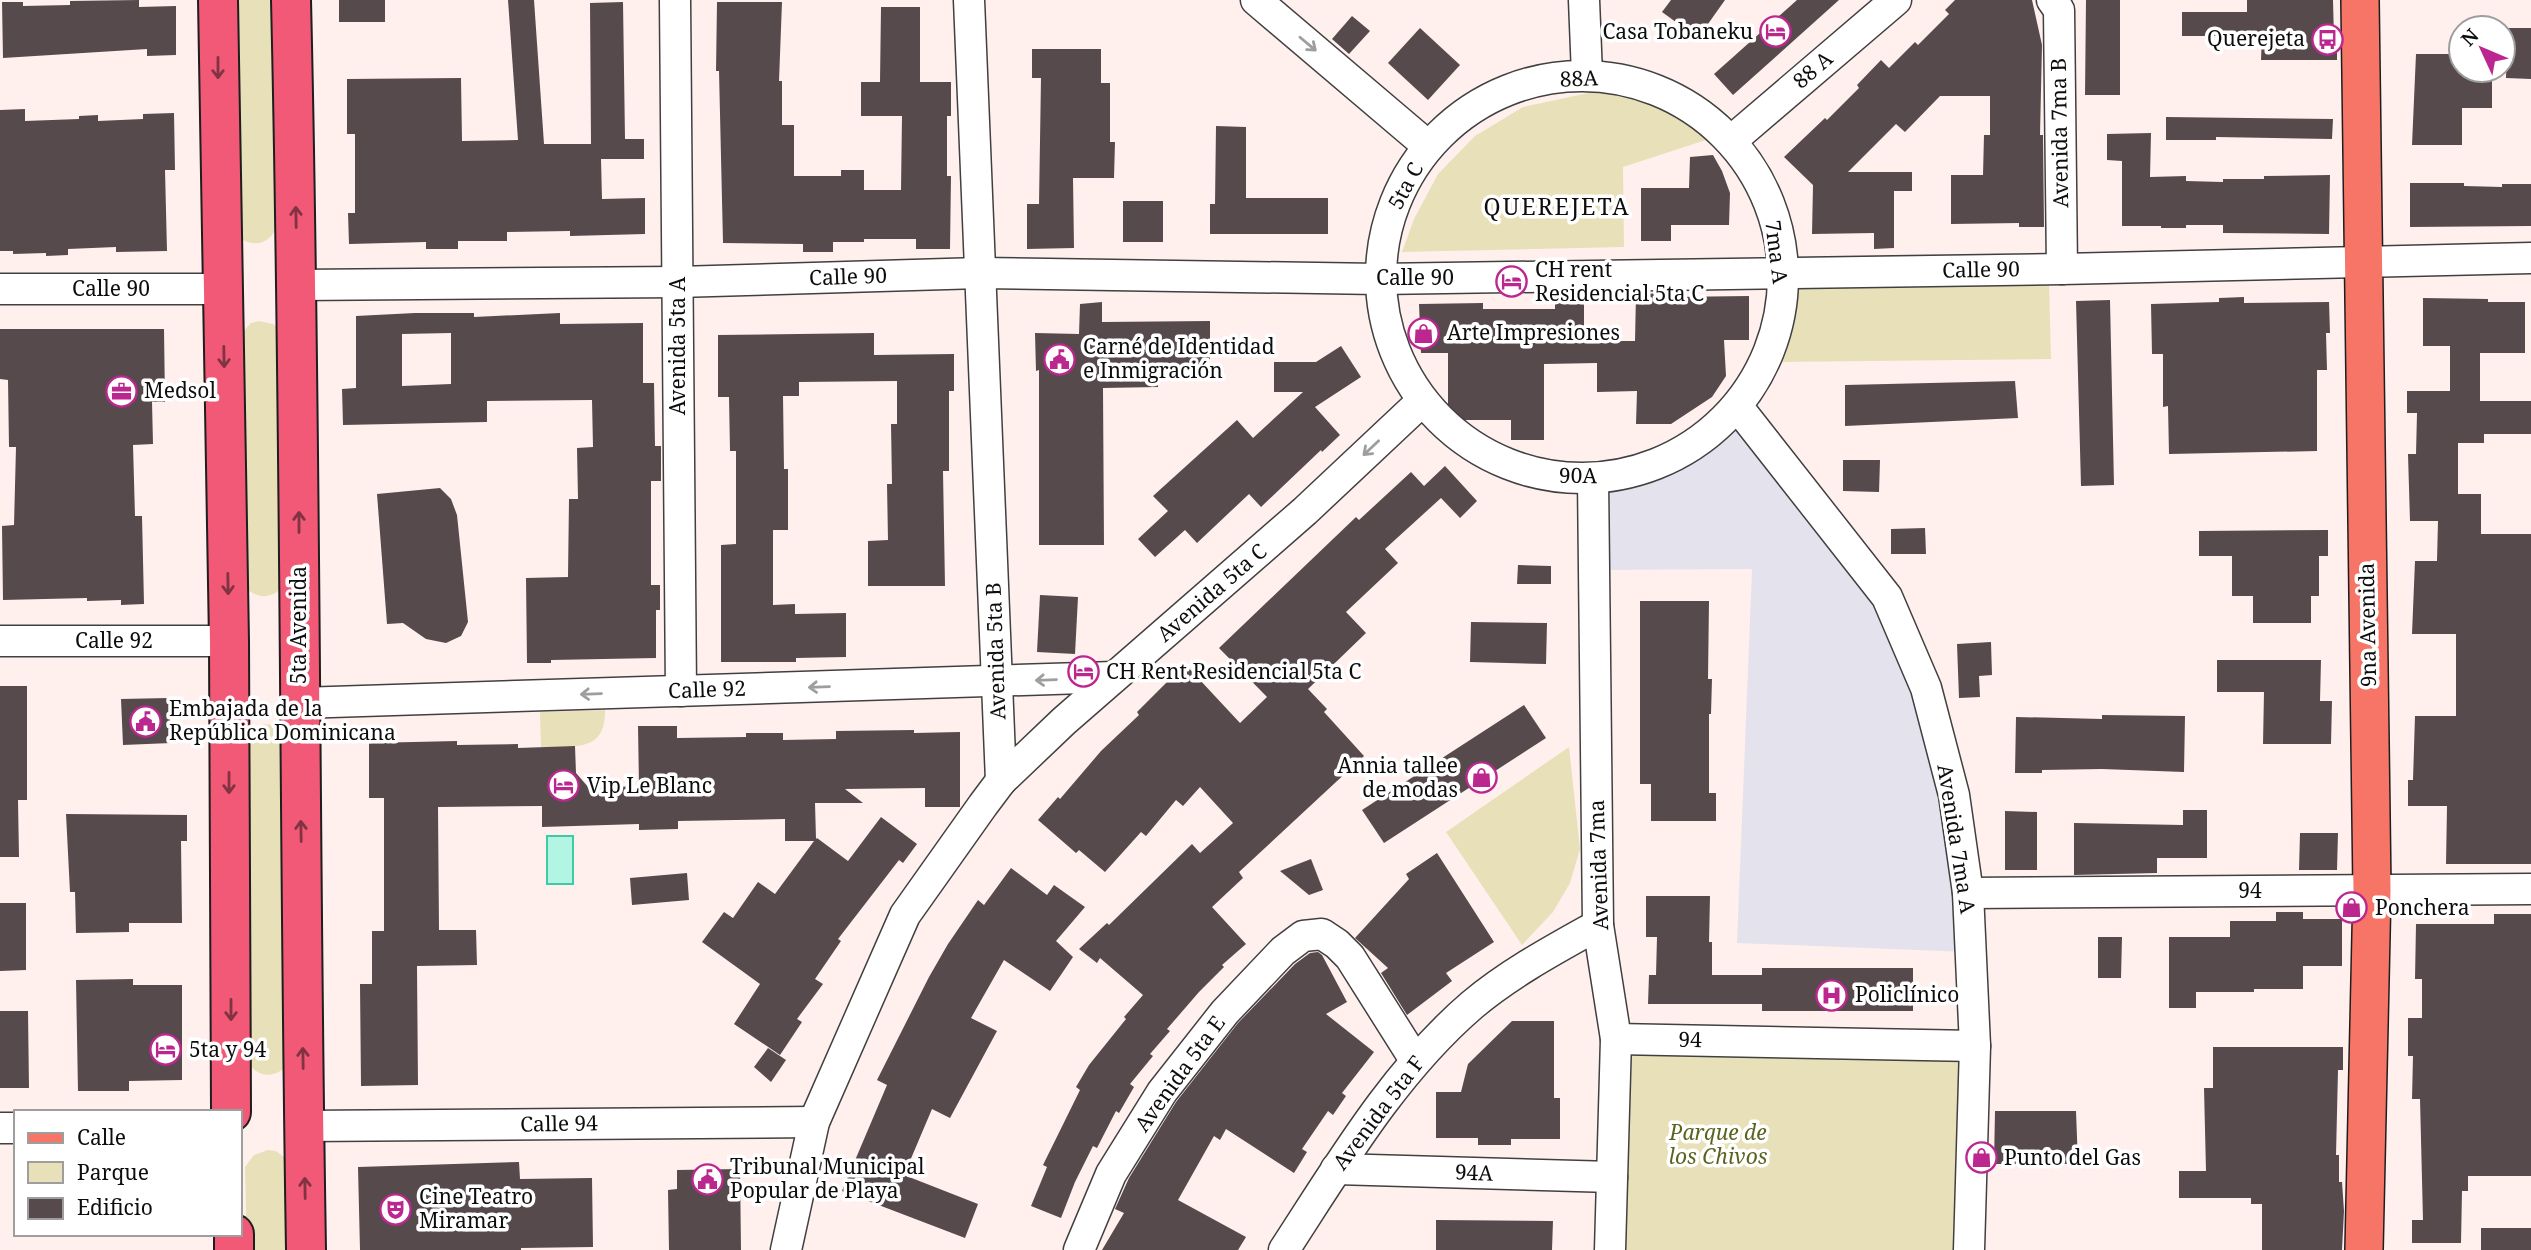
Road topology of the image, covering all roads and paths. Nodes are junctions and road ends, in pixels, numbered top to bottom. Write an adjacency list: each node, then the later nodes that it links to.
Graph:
1 (218, 0): 22 (highway, one-way to 22)
2 (291, 0): 20 (highway, 5ta Avenida, one-way to 2)
3 (676, 0): 19 (street, Avenida 5ta A)
4 (969, 0): 16 (street, Avenida 5ta B)
5 (1256, 0): 12 (street, 5ta C, one-way to 12)
6 (1584, 0): 10 (street)
7 (1896, 0): 11 (street, 88 A)
8 (2052, 0): 15 (street, Avenida 7ma B)
9 (2360, 0): 14 (main road, 9na Avenida)
10 (1587, 75): 11 (street, 88A); 12 (street, 88A)
11 (1731, 141): 17 (street, 7ma A)
12 (1428, 146): 18 (street, 5ta C)
13 (2531, 258): 14 (street, Calle 90)
14 (2362, 262): 15 (street, Calle 90); 34 (main road, 9na Avenida)
15 (2062, 269): 17 (street, Calle 90)
16 (980, 273): 18 (street, Calle 90); 19 (street, Calle 90); 29 (street, Avenida 5ta B)
17 (1783, 274): 18 (street, Calle 90); 24 (street, 7ma A)
18 (1379, 279): 23 (street, 5ta C)
19 (678, 282): 20 (street, Calle 90); 30 (street, Avenida 5ta A)
20 (298, 285): 31 (highway, 5ta Avenida, one-way to 20)
21 (0, 289): 22 (street, Calle 90)
22 (222, 289): 27 (highway, one-way to 27)
23 (1421, 402): 25 (street, 90A); 28 (street, Avenida 5ta C, one-way to 28)
24 (1737, 406): 25 (street, 90A); 35 (street, Avenida 7ma A)
25 (1593, 479): 36 (street, Avenida 7ma)
26 (0, 641): 27 (street, Calle 92)
27 (229, 641): 40 (highway, one-way to 40)
28 (1114, 677): 29 (street, Calle 92, one-way to 29); 32 (street, Avenida 5ta C)
29 (997, 681): 30 (street, Calle 92, one-way to 30); 32 (street, Avenida 5ta B)
30 (681, 691): 31 (street, Calle 92, one-way to 31)
31 (300, 703): 42 (highway, 5ta Avenida, one-way to 31)
32 (1001, 781): 41 (street)
33 (2531, 889): 34 (street, 94)
34 (2372, 890): 35 (street, 94); 51 (main road, 9na Avenida)
35 (1968, 893): 38 (street, Avenida 7ma A)
36 (1598, 925): 37 (street, Avenida 7ma); 39 (street, Avenida 5ta F)
37 (1616, 1039): 38 (street, 94); 44 (street, Avenida 7ma)
38 (1975, 1046): 50 (street, Avenida 7ma A)
39 (1415, 1060): 43 (street, Avenida 5ta F); 47 (street, Avenida 5ta E)
40 (231, 1110)
41 (814, 1122): 42 (street, Calle 94); 46 (street)
42 (304, 1126): 45 (highway, 5ta Avenida, one-way to 42)
43 (1336, 1169): 44 (street, 94A); 48 (street, Avenida 5ta F)
44 (1612, 1177): 49 (street, Avenida 7ma)
45 (306, 1250)
46 (786, 1250)
47 (1079, 1250)
48 (1284, 1250)
49 (1610, 1250)
50 (1969, 1250)
51 (2364, 1250)

